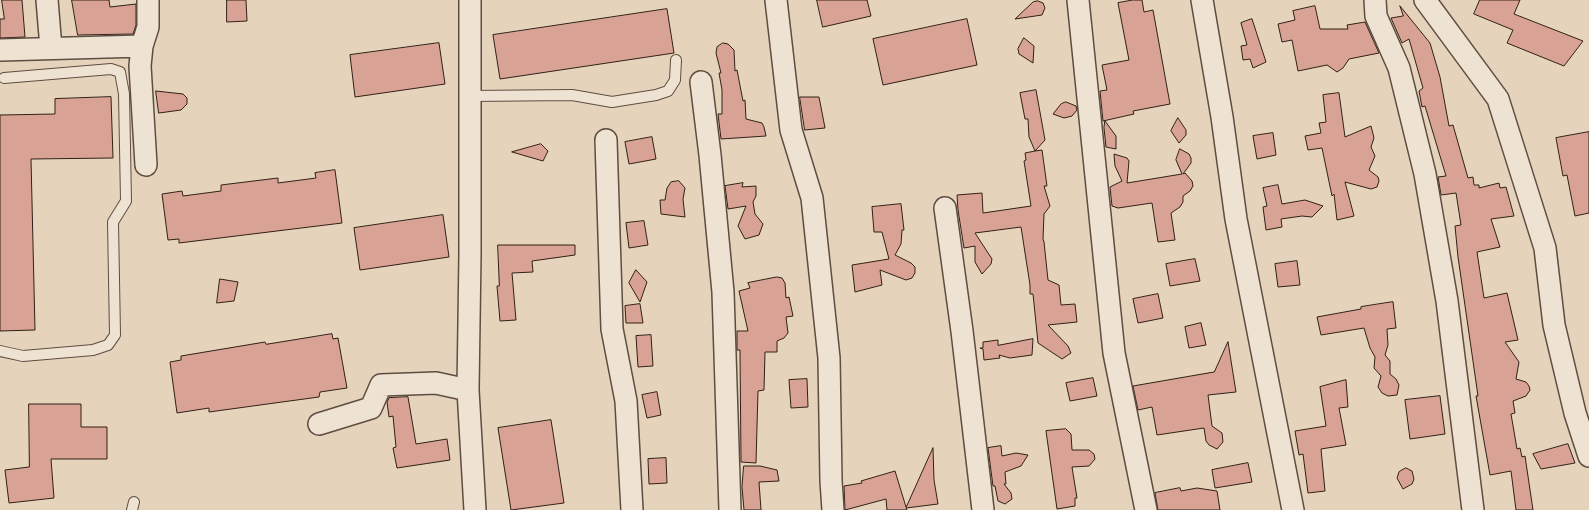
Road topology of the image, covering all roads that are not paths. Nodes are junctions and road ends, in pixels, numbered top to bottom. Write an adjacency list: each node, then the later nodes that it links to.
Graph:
1 (46, 0): 10 (street)
2 (148, 0): 9 (street)
3 (470, 0): 15 (street)
4 (776, 0): 26 (street)
5 (1078, 0): 28 (street)
6 (1202, 0): 29 (street)
7 (1375, 0): 30 (street)
8 (1425, 0): 22 (street)
9 (142, 46): 10 (street); 17 (street)
10 (51, 48): 11 (street)
11 (0, 50)
12 (676, 60): 15 (lane)
13 (4, 78): 19 (lane)
14 (701, 82): 25 (street)
15 (470, 96): 20 (street)
16 (606, 140): 24 (street)
17 (146, 165)
18 (944, 208): 27 (street)
19 (0, 351)
20 (468, 390): 21 (street); 23 (street)
21 (320, 424)
22 (1589, 456)
23 (475, 510)
24 (632, 510)
25 (730, 510)
26 (833, 510)
27 (983, 510)
28 (1146, 510)
29 (1293, 510)
30 (1473, 510)

